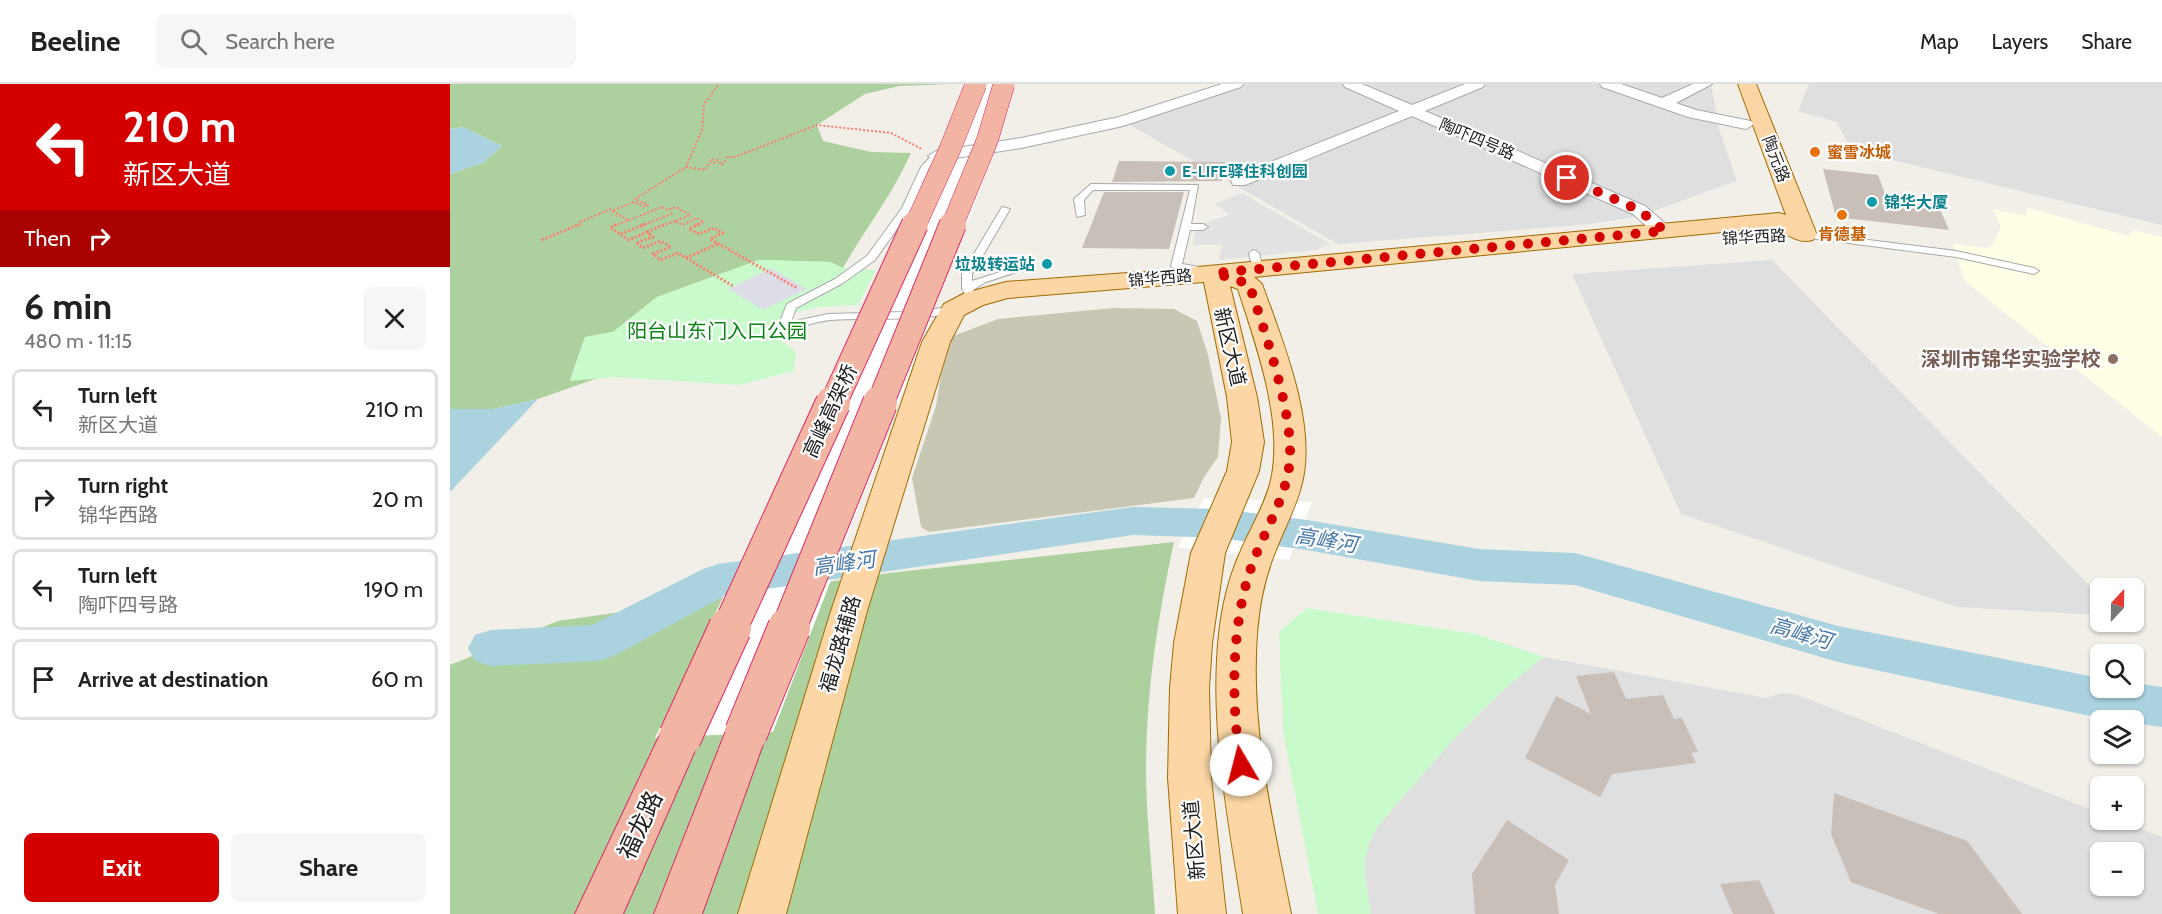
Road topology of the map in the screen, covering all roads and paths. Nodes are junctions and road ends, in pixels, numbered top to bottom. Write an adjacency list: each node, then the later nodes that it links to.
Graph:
1 (719, 84): 15 (path)
2 (976, 84): 41 (highway, 高峰高架桥, bridge)
3 (1004, 84): 43 (highway, 高峰高架桥, bridge)
4 (1236, 84): 14 (street)
5 (1350, 84): 12 (street, 陶吓四号路)
6 (1478, 84): 12 (street)
7 (1607, 84): 11 (street)
8 (1705, 84): 11 (street)
9 (1733, 84): 13 (main road, 陶元路)
10 (1747, 84): 25 (main road, 陶元路)
11 (1661, 104): 13 (street)
12 (1412, 111): 16 (street); 26 (street, 陶吓四号路)
13 (1746, 124): 25 (main road, 陶元路)
14 (936, 156): 15 (path); 38 (lane)
15 (686, 167): 17 (path)
16 (1239, 181)
17 (635, 199): 21 (path); 29 (path)
18 (1005, 209): 38 (lane)
19 (668, 210): 21 (path); 22 (path); 28 (path)
20 (1080, 215): 23 (lane)
21 (629, 220): 28 (path)
22 (675, 221): 27 (path); 30 (path)
23 (1186, 226): 24 (lane); 35 (lane)
24 (1203, 226)
25 (1789, 230): 26 (main road, 锦华西路); 33 (main road, 锦华西路); 34 (lane)
26 (1665, 231): 33 (main road, 锦华西路)
27 (647, 232): 28 (path); 31 (path)
28 (621, 234)
29 (542, 240)
30 (718, 244): 31 (path); 37 (path)
31 (686, 258): 36 (path)
32 (1029, 266): 38 (lane)
33 (1253, 269): 35 (main road, 新区大道); 39 (main road, 新区大道)
34 (2034, 271)
35 (1216, 279): 38 (main road, 锦华西路); 40 (main road, 新区大道)
36 (733, 286)
37 (803, 291)
38 (965, 299): 44 (main road, 福龙路辅路)
39 (1267, 340): 40 (main road); 46 (main road, 新区大道)
40 (1232, 343): 45 (main road, 新区大道)
41 (680, 737): 42 (highway, 福龙路)
42 (599, 914)
43 (678, 914)
44 (762, 914)
45 (1202, 914)
46 (1267, 914)

